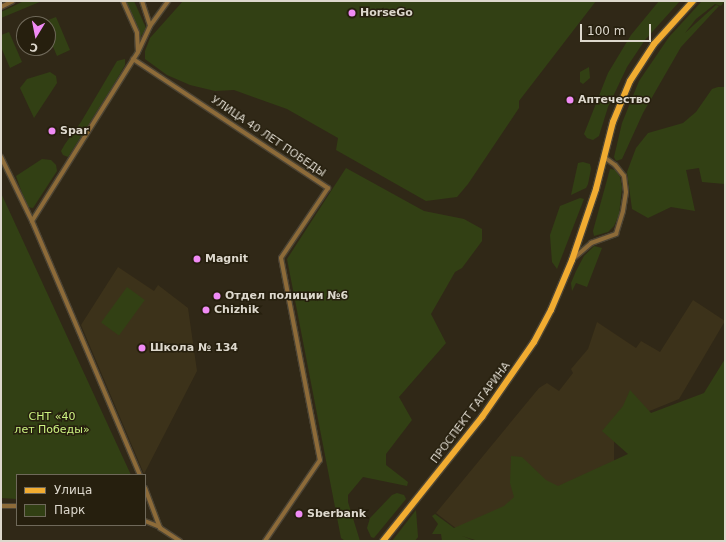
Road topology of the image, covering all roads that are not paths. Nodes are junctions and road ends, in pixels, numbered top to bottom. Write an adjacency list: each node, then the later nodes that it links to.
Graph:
1 (13, 1): 6 (street)
2 (123, 1): 8 (street)
3 (142, 1): 7 (street)
4 (168, 1): 7 (street)
5 (693, 1): 11 (main road, ПРОСПЕКТ ГАГАРИНА)
6 (1, 7)
7 (150, 26): 8 (street)
8 (138, 52): 9 (street)
9 (133, 59): 12 (street); 21 (street, УЛИЦА 40 ЛЕТ ПОБЕДЫ)
10 (1, 157): 12 (street)
11 (604, 157): 13 (main road, ПРОСПЕКТ ГАГАРИНА); 13 (street)
12 (32, 221): 14 (street)
13 (572, 260): 22 (main road, ПРОСПЕКТ ГАГАРИНА)
14 (140, 474)
15 (146, 491): 19 (street)
16 (1, 506): 17 (street)
17 (16, 506)
18 (146, 521): 19 (street)
19 (160, 528): 20 (street)
20 (180, 541)
21 (265, 541)
22 (383, 541)

